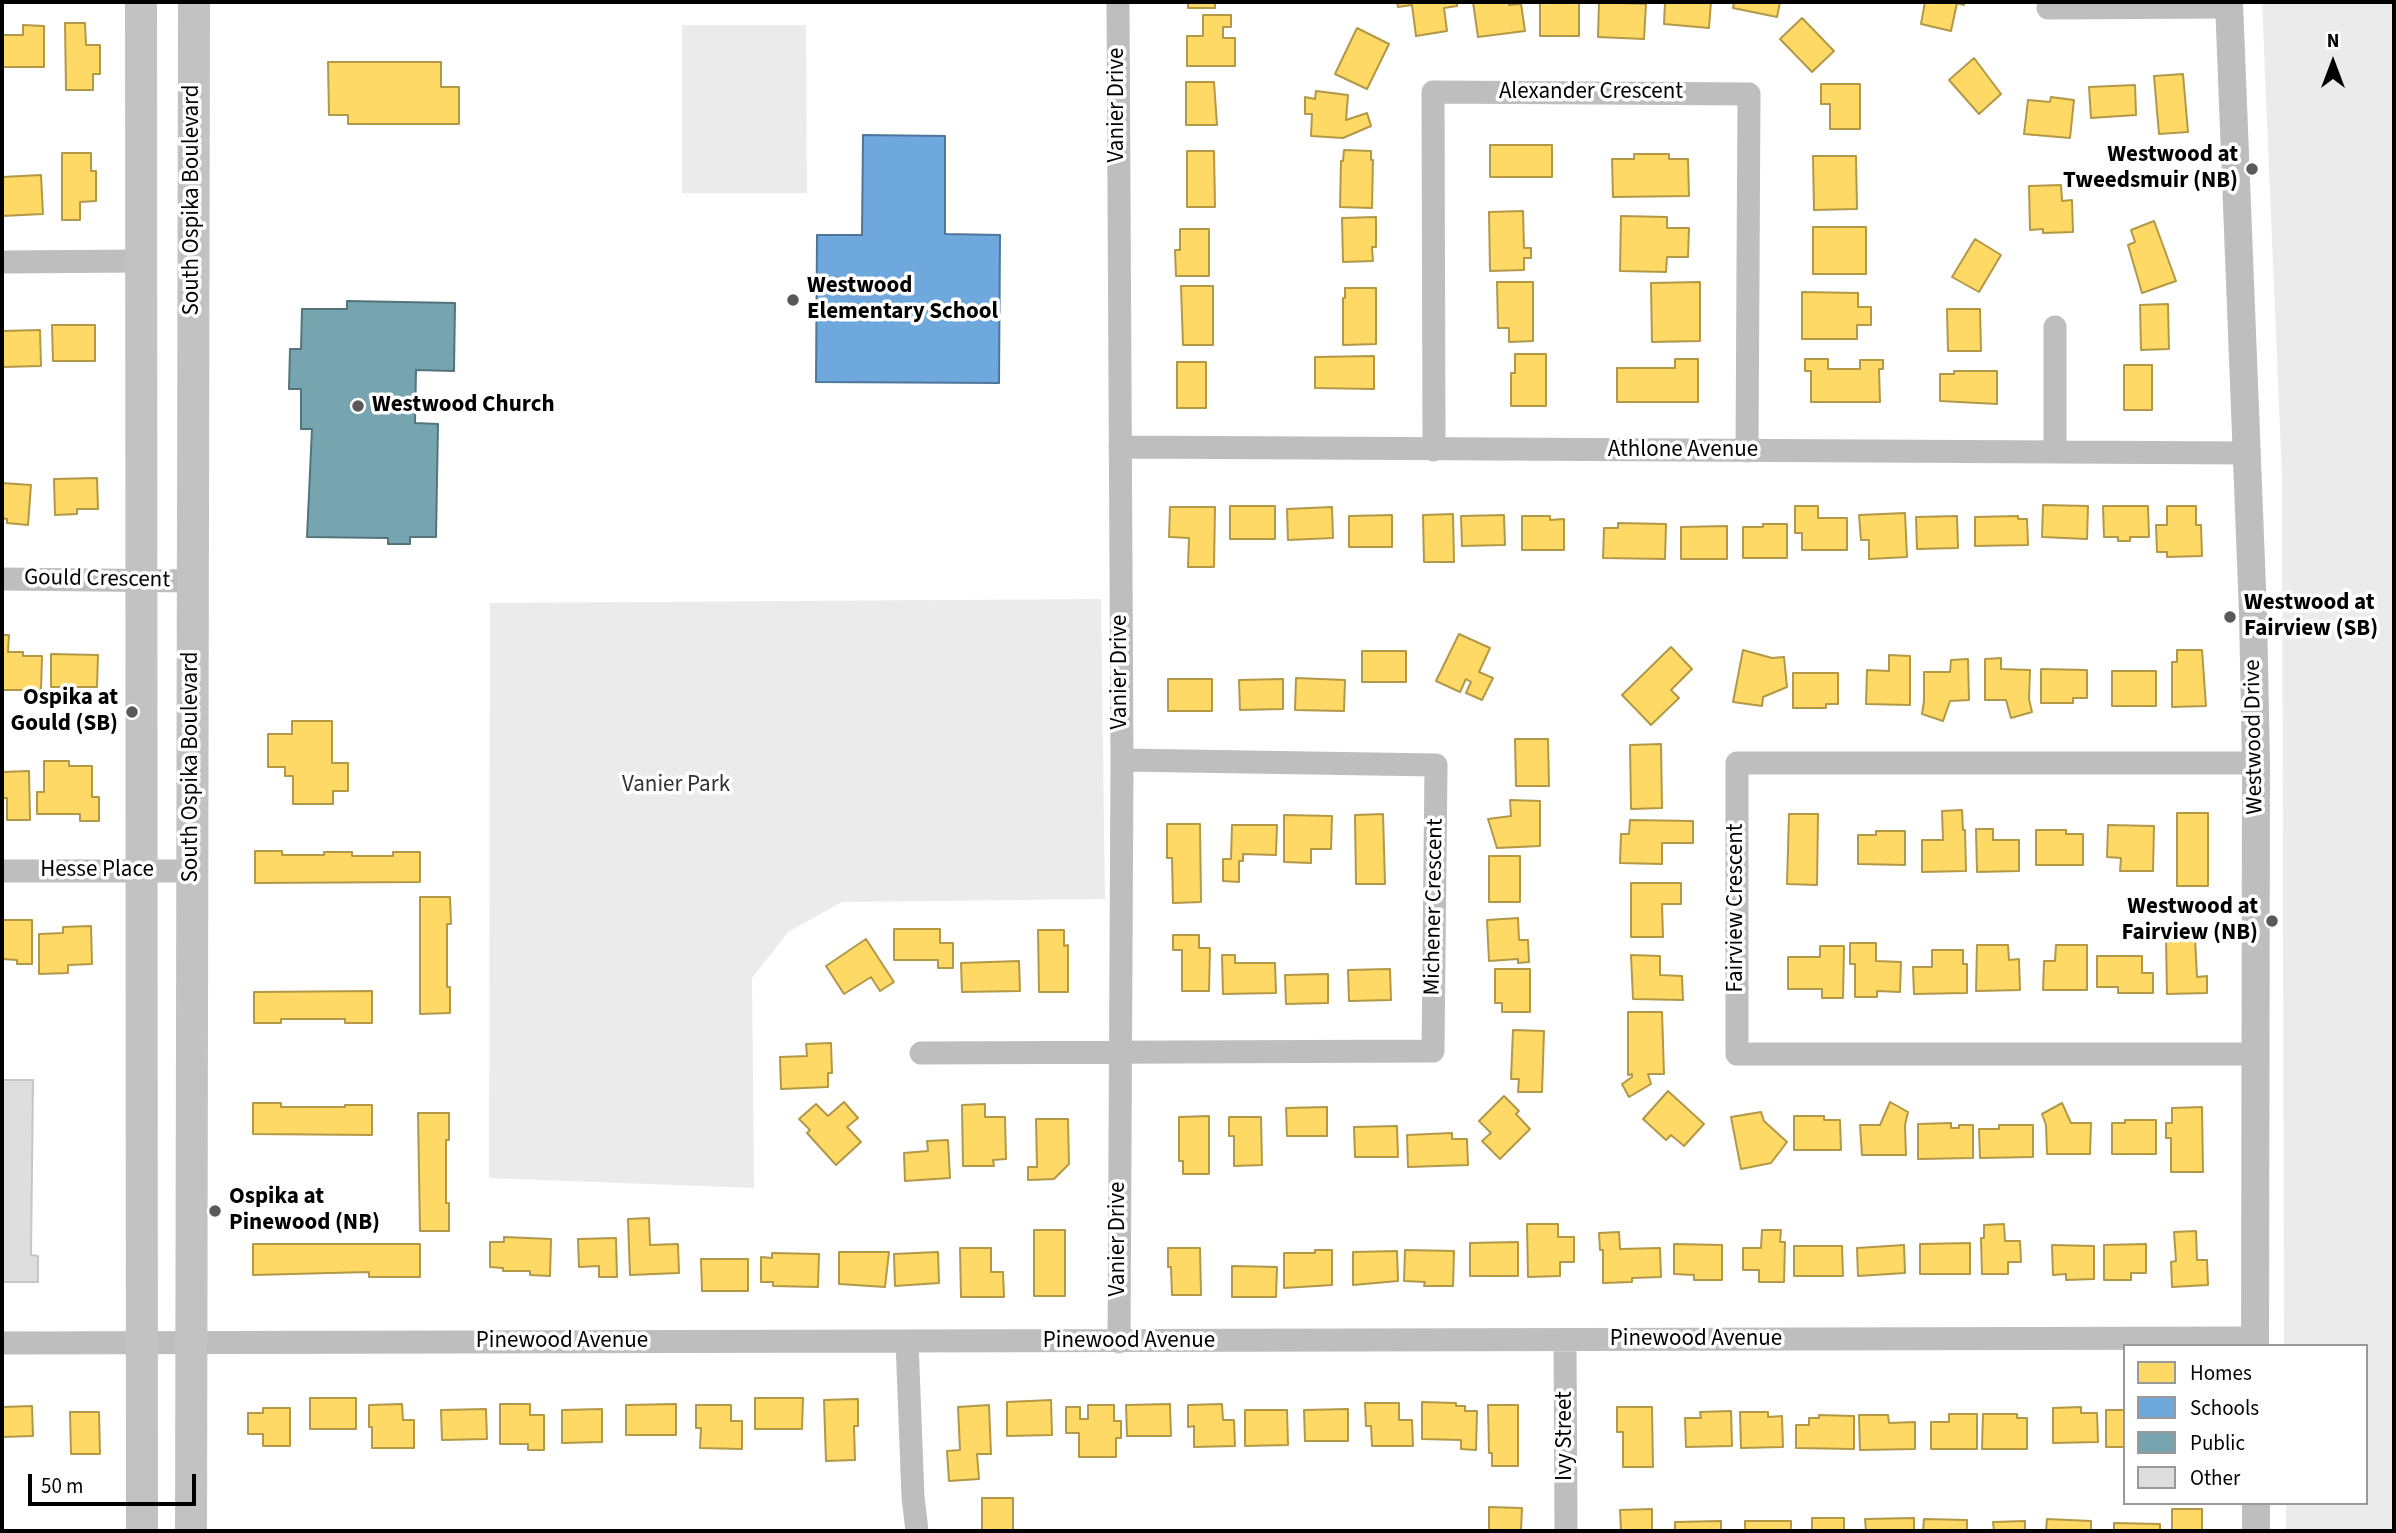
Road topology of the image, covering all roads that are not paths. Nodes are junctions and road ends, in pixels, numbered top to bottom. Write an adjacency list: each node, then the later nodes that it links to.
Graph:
1 (141, 2): 6 (main road)
2 (194, 2): 16 (main road, South Ospika Boulevard)
3 (1118, 2): 9 (street, Vanier Drive)
4 (2229, 4): 5 (street); 13 (street, Westwood Drive)
5 (2048, 8)
6 (141, 261): 7 (street); 15 (main road)
7 (2, 262)
8 (2055, 327): 12 (street)
9 (1120, 447): 10 (street, Athlone Avenue); 17 (street, Vanier Drive)
10 (1434, 450): 11 (street, Athlone Avenue); 11 (street, Alexander Crescent)
11 (1747, 451): 12 (street, Athlone Avenue)
12 (2055, 451): 13 (street, Athlone Avenue)
13 (2247, 453): 18 (street, Westwood Drive)
14 (2, 579): 15 (street, Gould Crescent)
15 (141, 580): 16 (street, Gould Crescent); 20 (main road)
16 (192, 581): 21 (main road, South Ospika Boulevard)
17 (1122, 760): 23 (street, Vanier Drive); 23 (street, Michener Crescent)
18 (2256, 762): 24 (street, Westwood Drive); 24 (street, Fairview Crescent)
19 (2, 871): 20 (street, Hesse Place)
20 (141, 871): 21 (street, Hesse Place); 30 (main road)
21 (192, 871): 31 (main road, South Ospika Boulevard)
22 (921, 1053): 23 (street)
23 (1119, 1054): 27 (street, Vanier Drive)
24 (2256, 1054): 28 (street, Westwood Drive)
25 (1565, 1340): 27 (street, Pinewood Avenue); 28 (street, Pinewood Avenue); 36 (street, Ivy Street)
26 (907, 1341): 27 (street, Pinewood Avenue); 31 (street, Pinewood Avenue); 35 (street)
27 (1119, 1342)
28 (2255, 1342)
29 (2, 1343): 30 (street, Pinewood Avenue)
30 (141, 1343): 31 (street, Pinewood Avenue); 33 (main road)
31 (190, 1343): 34 (main road, South Ospika Boulevard)
32 (2256, 1505): 37 (street)
33 (142, 1531)
34 (191, 1531)
35 (917, 1531)
36 (1566, 1531)
37 (2256, 1531)

